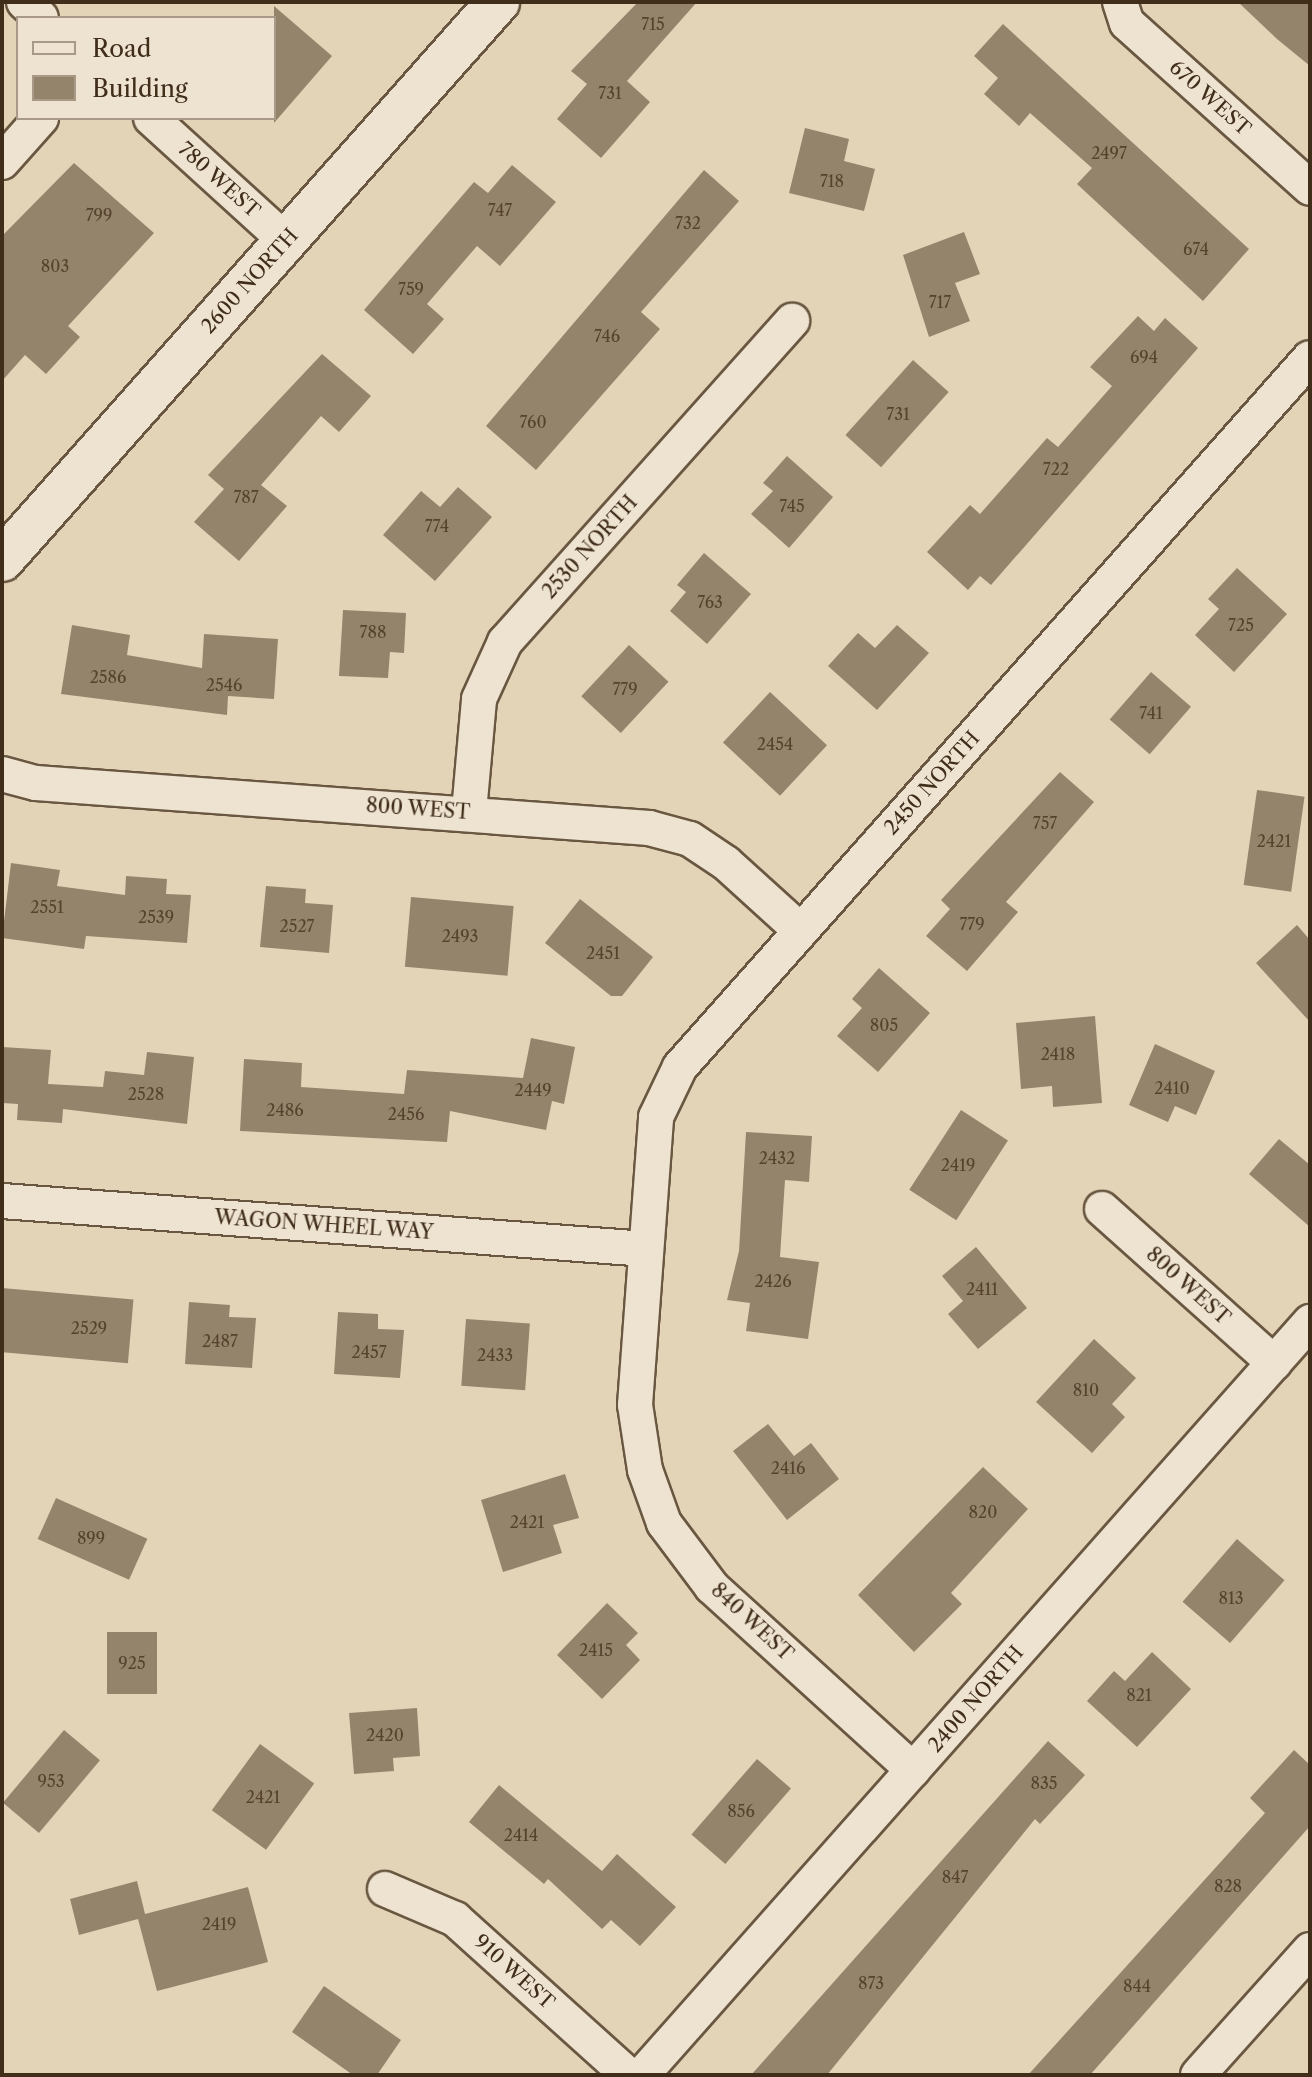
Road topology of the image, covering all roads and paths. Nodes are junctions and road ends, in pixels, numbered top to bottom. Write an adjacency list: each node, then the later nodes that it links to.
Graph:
1 (24, 2): 4 (street)
2 (498, 2): 9 (street, 2600 NORTH)
3 (1120, 2): 8 (street, 670 WEST)
4 (39, 16)
5 (39, 120): 7 (street)
6 (153, 120): 9 (street, 780 WEST)
7 (2, 162)
8 (1310, 188)
9 (286, 241): 12 (street, 2600 NORTH)
10 (792, 321): 14 (street, 2530 NORTH)
11 (1310, 358): 15 (street, 2450 NORTH)
12 (2, 560)
13 (2, 774): 14 (street, 800 WEST)
14 (469, 812): 15 (street, 800 WEST)
15 (801, 931): 18 (street, 2450 NORTH)
16 (2, 1201): 18 (street, WAGON WHEEL WAY)
17 (1102, 1209): 20 (street, 800 WEST)
18 (646, 1249): 21 (street, 840 WEST)
19 (1310, 1322): 20 (street, 2400 NORTH)
20 (1274, 1363): 21 (street, 2400 NORTH)
21 (913, 1770): 25 (street, 2400 NORTH)
22 (385, 1889): 24 (street, 910 WEST)
23 (1310, 1950): 26 (street)
24 (628, 2075)
25 (642, 2075)
26 (1198, 2075)

